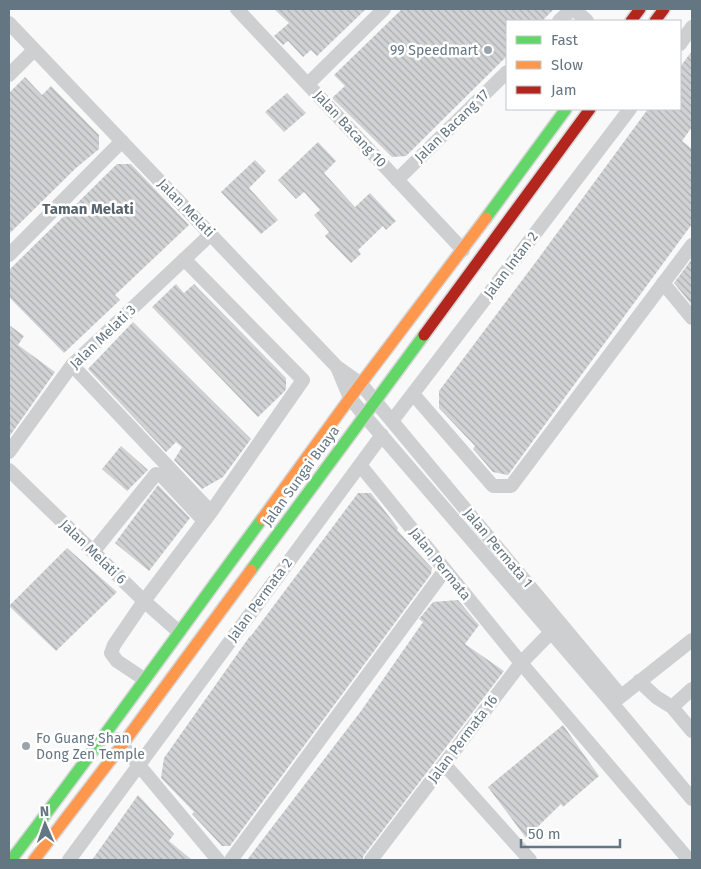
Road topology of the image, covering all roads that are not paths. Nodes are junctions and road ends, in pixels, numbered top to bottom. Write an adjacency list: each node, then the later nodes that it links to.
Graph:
1 (237, 9): 16 (street, Jalan Bacang 10)
2 (384, 9): 16 (street)
3 (573, 9): 6 (street); 7 (street)
4 (640, 9): 8 (street)
5 (664, 9): 9 (street)
6 (560, 20)
7 (586, 20)
8 (632, 20)
9 (656, 20)
10 (9, 23): 13 (street, Jalan Melati)
11 (692, 27): 12 (street)
12 (681, 43)
13 (34, 50): 15 (street); 20 (street, Jalan Melati)
14 (506, 73): 21 (street, Jalan Bacang 17)
15 (9, 74)
16 (308, 84): 21 (street, Jalan Bacang 10)
17 (565, 110): 24 (street, Jalan Sungai Buaya)
18 (589, 110): 34 (street, Jalan Sungai Buaya)
19 (629, 110): 32 (street, Jalan Intan 2)
20 (122, 141): 22 (street, Jalan Melati); 25 (street)
21 (397, 180): 24 (street, Jalan Bacang 10)
22 (211, 234): 26 (street, Jalan Melati 3); 30 (street, Jalan Melati)
23 (692, 245): 27 (street)
24 (463, 250): 31 (street, Jalan Sungai Buaya)
25 (9, 255)
26 (184, 260): 29 (street, Jalan Melati 3); 41 (street)
27 (663, 283): 28 (street); 32 (street)
28 (692, 318)
29 (72, 365): 38 (street, Jalan Melati 3); 41 (street)
30 (337, 367): 31 (street, Jalan Melati); 33 (street, Jalan Melati)
31 (360, 384): 33 (street, Jalan Sungai Buaya); 34 (street, Jalan Melati)
32 (414, 394): 36 (street, Jalan Intan 2)
33 (350, 398): 35 (street, Jalan Melati); 46 (street, Jalan Sungai Buaya)
34 (375, 401): 35 (street, Jalan Sungai Buaya); 36 (street, Jalan Permata 1)
35 (364, 415): 37 (street, Jalan Permata 1); 56 (street, Jalan Sungai Buaya)
36 (392, 421): 45 (street, Jalan Permata 1)
37 (382, 435): 39 (street, Jalan Permata 2); 45 (street, Jalan Permata 1)
38 (9, 452)
39 (360, 465): 43 (street, Jalan Permata); 58 (street, Jalan Permata 2)
40 (9, 470): 42 (street, Jalan Melati 6)
41 (207, 516): 42 (street); 44 (street)
42 (93, 552): 44 (street, Jalan Melati 6)
43 (445, 570): 48 (street, Jalan Permata); 64 (street)
44 (144, 601): 46 (street, Jalan Melati 6); 49 (street)
45 (555, 627): 48 (street, Jalan Permata 16); 52 (street, Jalan Permata 1)
46 (179, 632): 49 (street, Jalan Sungai Buaya)
47 (692, 640): 50 (street)
48 (521, 663): 57 (street, Jalan Permata 16); 67 (street)
49 (144, 680): 54 (street, Jalan Sungai Buaya)
50 (639, 682): 52 (street); 53 (street)
51 (692, 689): 53 (street)
52 (616, 699): 59 (street, Jalan Permata 1)
53 (672, 707): 55 (street)
54 (108, 729): 56 (street); 60 (street, Jalan Sungai Buaya)
55 (692, 731)
56 (122, 745): 58 (street); 61 (street, Jalan Sungai Buaya)
57 (444, 764): 65 (street, Jalan Permata 16); 66 (street)
58 (138, 765): 62 (street, Jalan Permata 2); 63 (street)
59 (692, 799)
60 (10, 860)
61 (34, 860)
62 (69, 860)
63 (218, 860)
64 (231, 860)
65 (373, 860)
66 (530, 860)
67 (689, 860)

